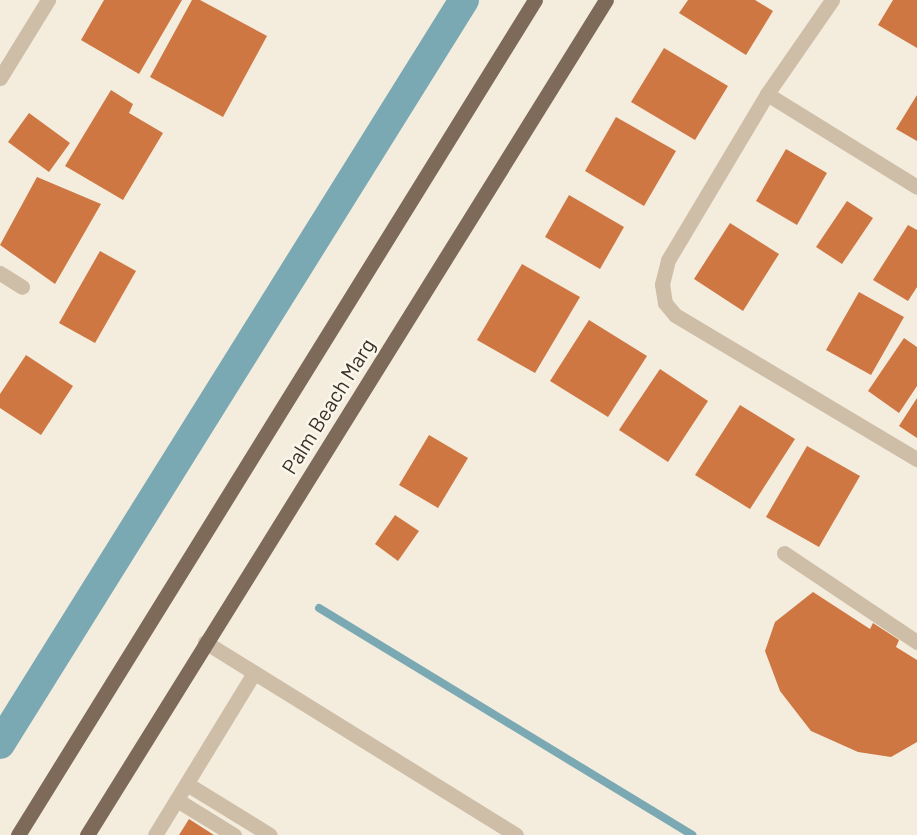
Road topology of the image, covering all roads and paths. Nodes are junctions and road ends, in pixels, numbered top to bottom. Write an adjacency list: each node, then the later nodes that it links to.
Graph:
1 (48, 0): 5 (street)
2 (535, 0): 17 (main road, Palm Beach Marg)
3 (606, 0): 12 (main road, Palm Beach Marg)
4 (832, 0): 6 (street)
5 (0, 78)
6 (767, 94): 7 (street); 10 (street)
7 (917, 187)
8 (0, 273): 9 (street)
9 (22, 287)
10 (917, 459)
11 (783, 553): 13 (street)
12 (205, 642): 14 (street); 18 (main road, Palm Beach Marg)
13 (917, 642)
14 (254, 672): 15 (street); 22 (street)
15 (187, 784): 16 (street); 21 (street)
16 (177, 800): 19 (street); 20 (street)
17 (18, 835)
18 (87, 835)
19 (155, 835)
20 (234, 835)
21 (270, 835)
22 (516, 835)

